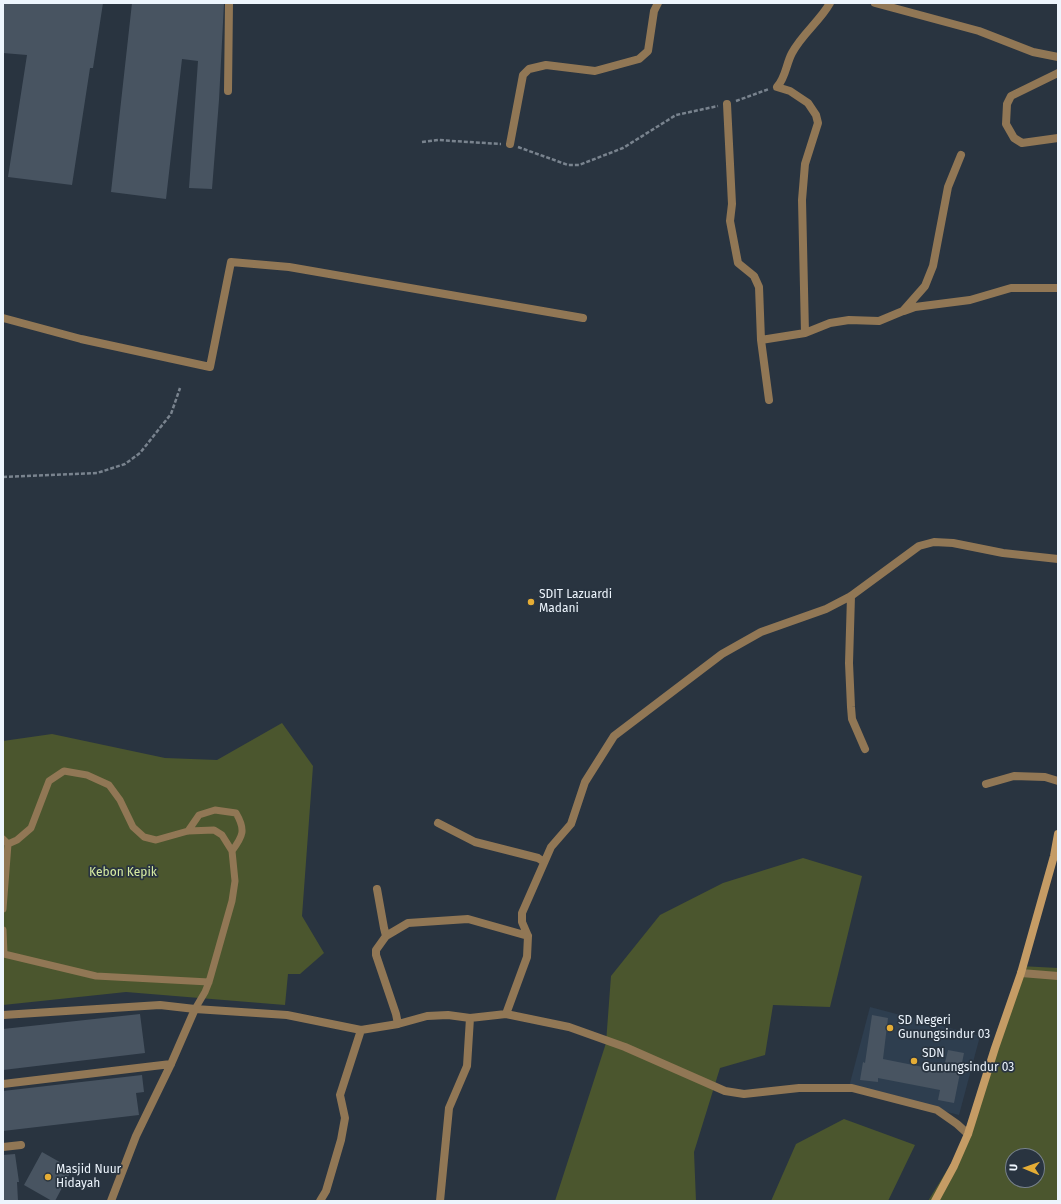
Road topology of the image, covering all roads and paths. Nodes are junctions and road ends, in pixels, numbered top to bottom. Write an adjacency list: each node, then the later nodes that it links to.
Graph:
1 (229, 3): 8 (street)
2 (658, 3): 12 (street)
3 (830, 3): 7 (street)
4 (875, 3): 5 (street)
5 (1058, 57)
6 (1058, 73): 10 (street)
7 (777, 87): 9 (path); 18 (street)
8 (228, 91)
9 (727, 104): 12 (path); 19 (street)
10 (1058, 138)
11 (422, 142): 12 (path)
12 (510, 144)
13 (961, 155): 15 (street)
14 (1058, 288): 15 (street)
15 (903, 311): 18 (street)
16 (3, 318): 17 (street)
17 (583, 318)
18 (804, 333): 19 (street)
19 (761, 340): 21 (street)
20 (180, 388): 22 (path)
21 (769, 400)
22 (3, 477)
23 (1058, 559): 24 (street)
24 (852, 596): 25 (street); 33 (street)
25 (865, 749)
26 (1058, 781): 27 (street)
27 (986, 784)
28 (438, 823): 33 (street)
29 (188, 831): 31 (lane); 32 (lane); 32 (lane)
30 (1058, 834): 39 (main road)
31 (5, 842): 35 (lane)
32 (232, 851): 41 (lane)
33 (544, 862): 38 (street)
34 (377, 889): 37 (street)
35 (3, 909)
36 (3, 930): 41 (lane)
37 (386, 936): 38 (street); 46 (street)
38 (528, 936): 43 (street)
39 (1020, 973): 40 (street); 50 (main road)
40 (1058, 976)
41 (209, 982): 42 (lane)
42 (195, 1009): 44 (street); 47 (street); 48 (street)
43 (506, 1014): 45 (street); 50 (street)
44 (3, 1015)
45 (470, 1018): 46 (street); 55 (street)
46 (398, 1024): 47 (street)
47 (361, 1030): 54 (street)
48 (171, 1064): 49 (street); 53 (street)
49 (3, 1084)
50 (968, 1134): 56 (main road)
51 (21, 1145): 52 (street)
52 (3, 1147)
53 (111, 1201)
54 (320, 1201)
55 (440, 1201)
56 (935, 1201)

